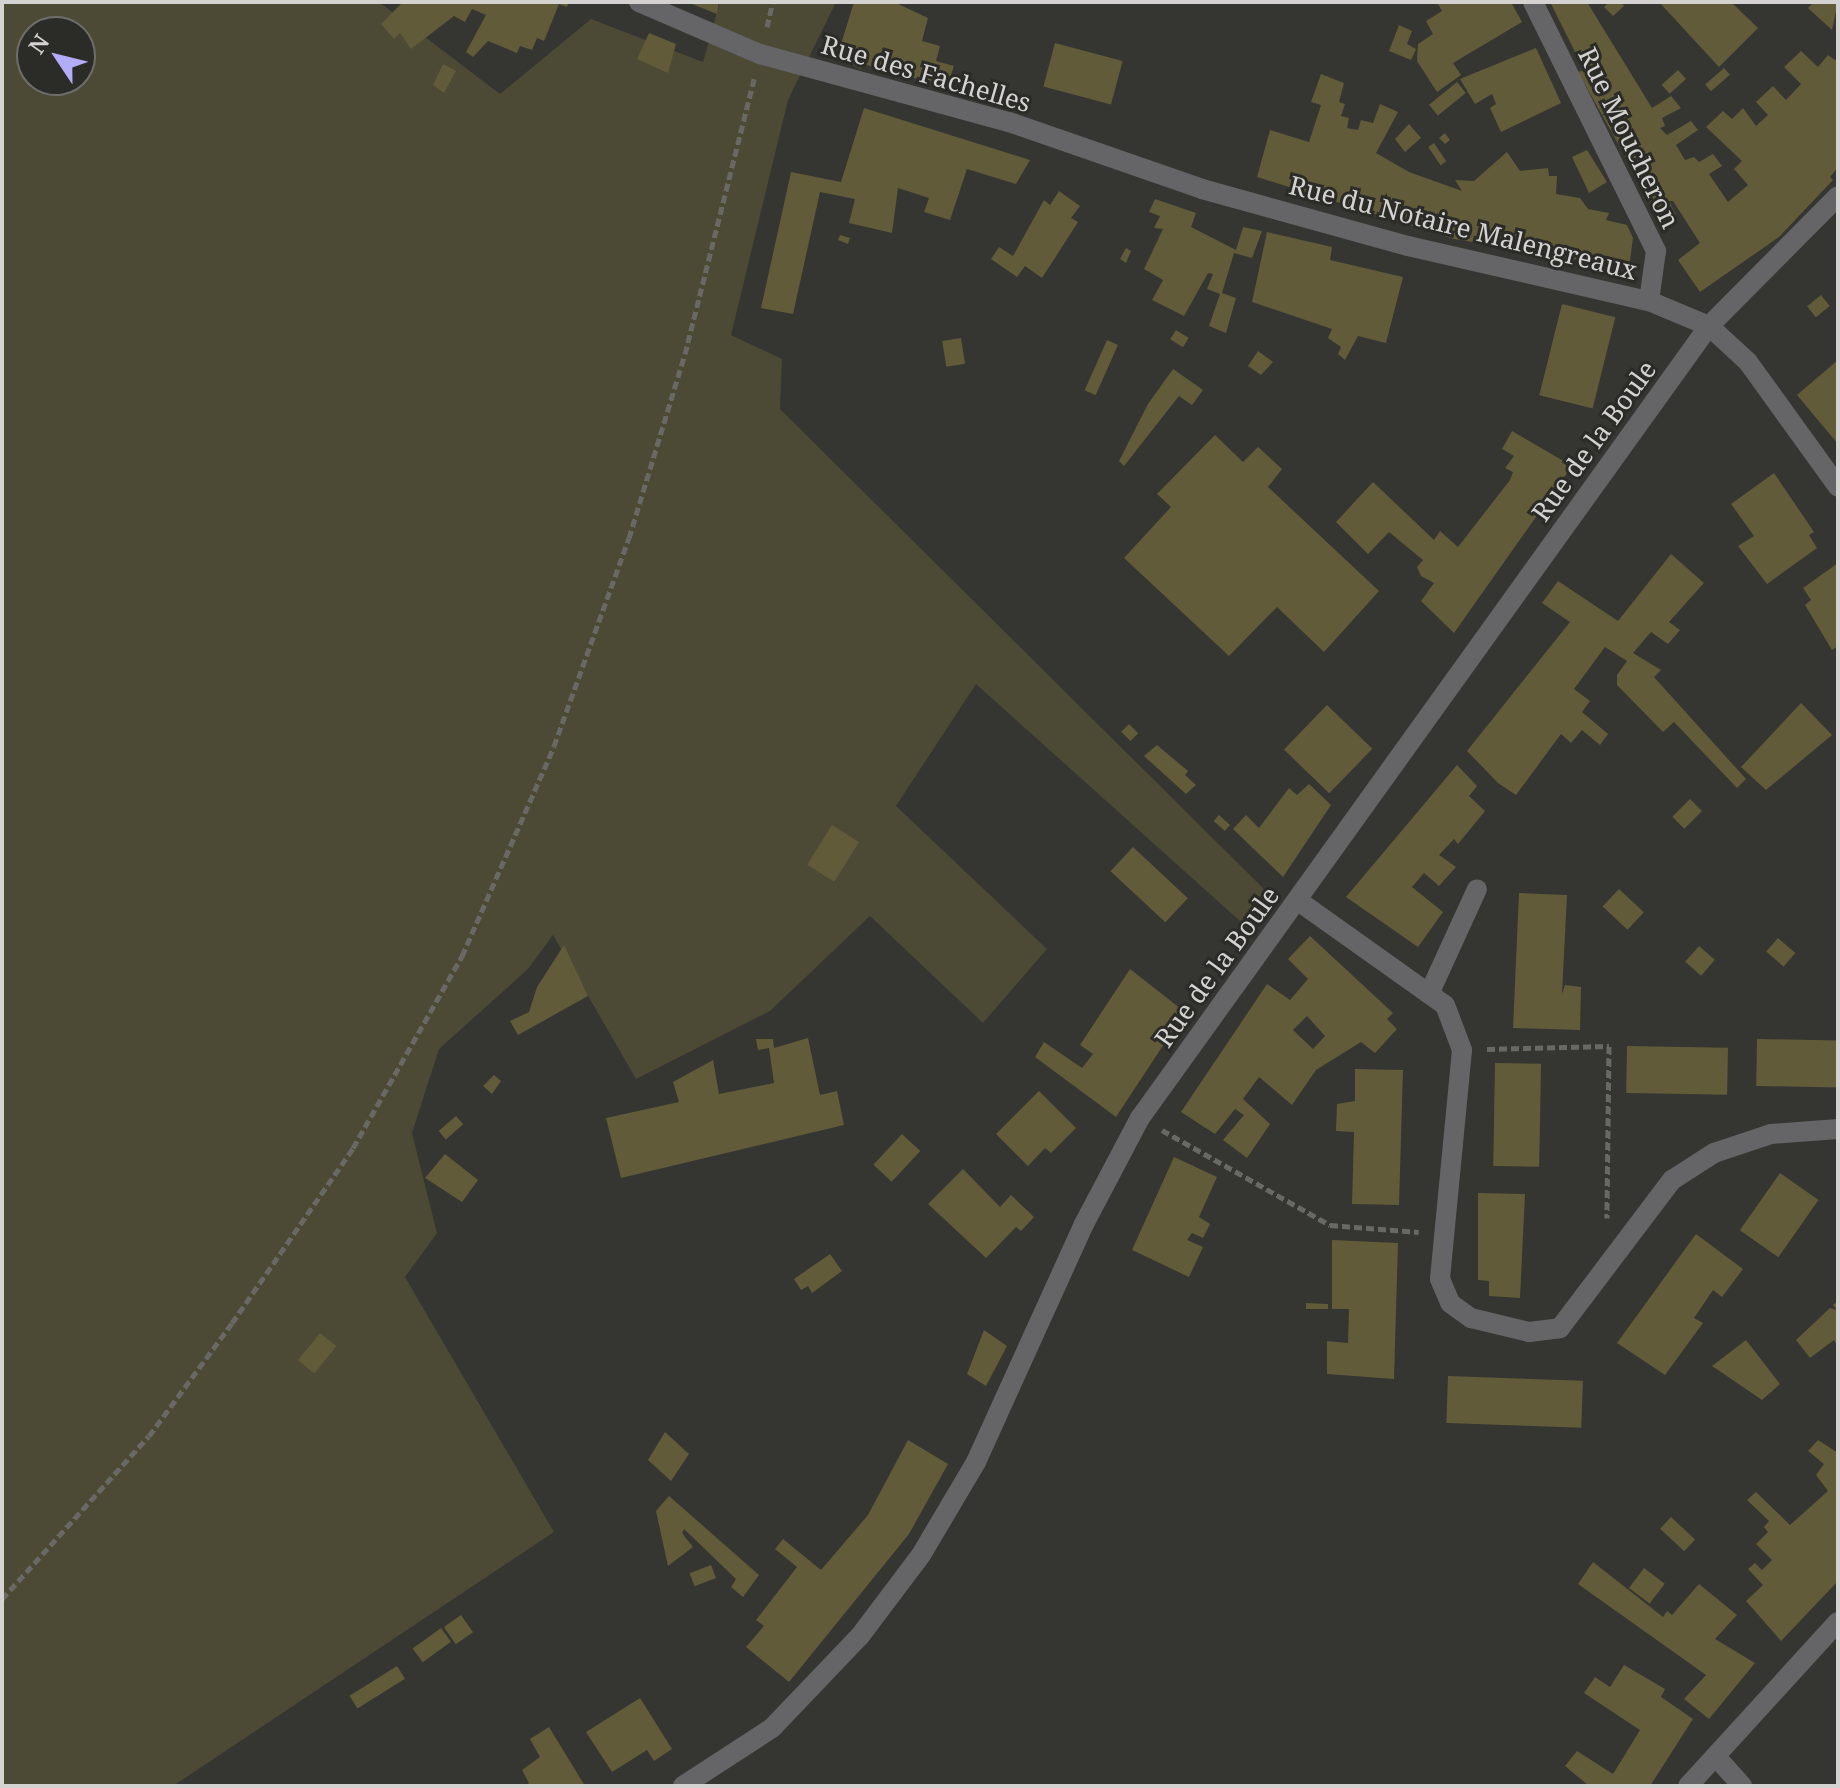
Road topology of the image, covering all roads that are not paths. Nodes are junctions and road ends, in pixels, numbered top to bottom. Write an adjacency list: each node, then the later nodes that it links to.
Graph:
1 (639, 2): 3 (street, Rue des Fachelles)
2 (1533, 2): 5 (street, Rue Moucheron)
3 (1202, 189): 5 (street, Rue du Notaire Malengreaux)
4 (1838, 196): 6 (street, Rue de la Boule)
5 (1649, 301): 6 (street, Rue du Notaire Malengreaux)
6 (1709, 326): 7 (street); 9 (street, Rue de la Boule)
7 (1838, 487)
8 (1477, 889): 10 (street)
9 (1297, 900): 10 (street); 14 (street, Rue de la Boule)
10 (1429, 994): 11 (street)
11 (1838, 1129)
12 (1838, 1622): 13 (street)
13 (1718, 1759): 15 (street); 16 (street)
14 (683, 1786)
15 (1688, 1786)
16 (1742, 1786)

